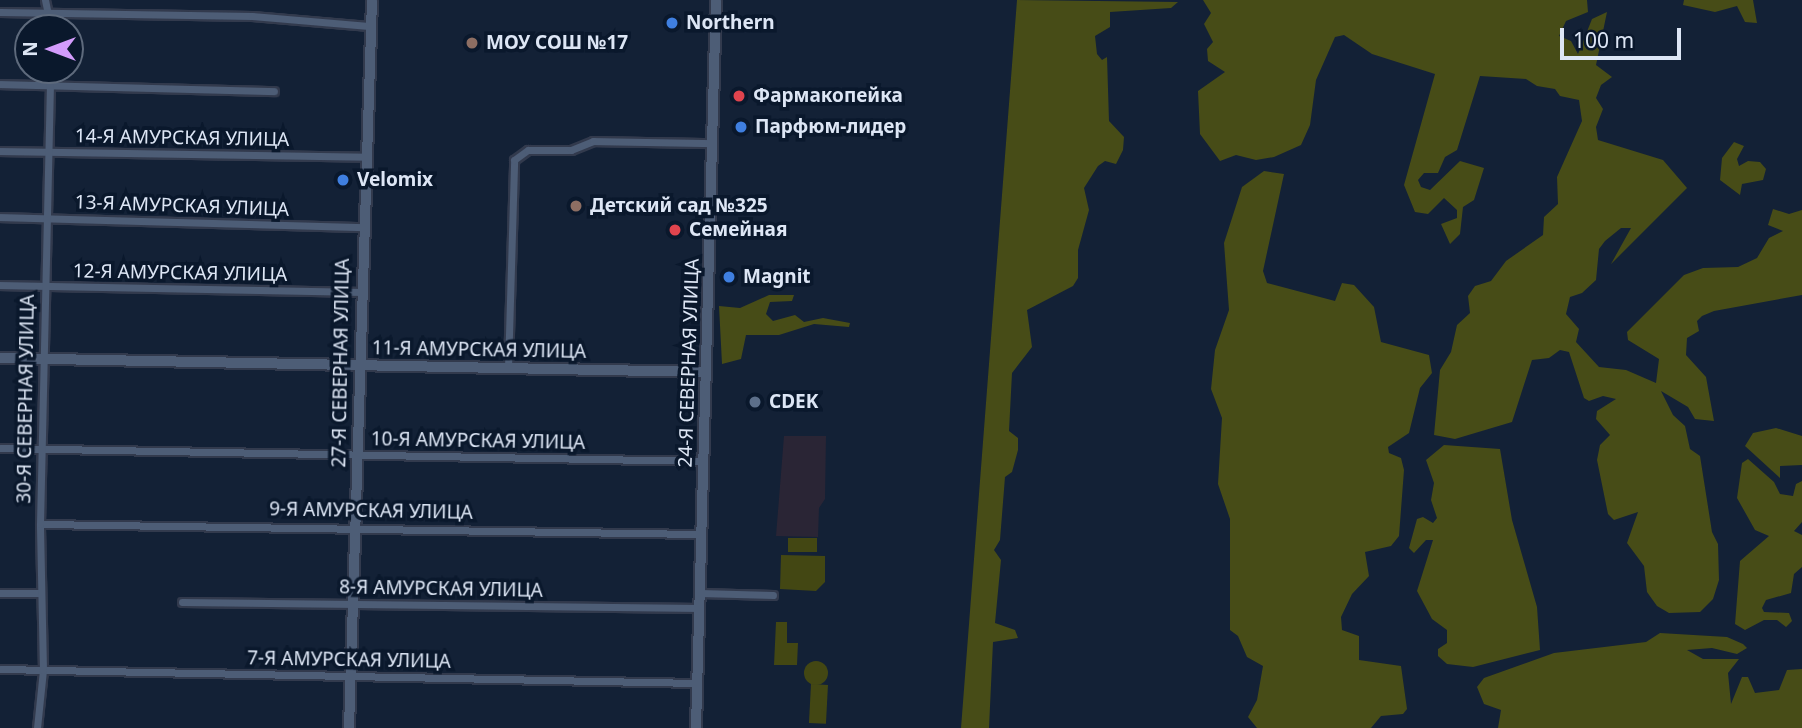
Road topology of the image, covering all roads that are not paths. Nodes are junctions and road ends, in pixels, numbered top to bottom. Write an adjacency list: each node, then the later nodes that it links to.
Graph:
1 (45, 0): 5 (street)
2 (372, 0): 6 (street, 27-Я СЕВЕРНАЯ УЛИЦА)
3 (716, 0): 10 (street, 24-Я СЕВЕРНАЯ УЛИЦА)
4 (0, 12): 5 (street)
5 (51, 12): 6 (street)
6 (369, 26): 13 (street, 27-Я СЕВЕРНАЯ УЛИЦА)
7 (0, 84): 8 (street)
8 (50, 85): 9 (street); 12 (street, 30-Я СЕВЕРНАЯ УЛИЦА)
9 (274, 91)
10 (713, 143): 23 (street); 24 (street, 24-Я СЕВЕРНАЯ УЛИЦА)
11 (0, 151): 12 (street, 14-Я АМУРСКАЯ УЛИЦА)
12 (48, 152): 13 (street, 14-Я АМУРСКАЯ УЛИЦА); 15 (street, 30-Я СЕВЕРНАЯ УЛИЦА)
13 (364, 156): 16 (street, 27-Я СЕВЕРНАЯ УЛИЦА)
14 (0, 217): 15 (street, 13-Я АМУРСКАЯ УЛИЦА)
15 (46, 218): 16 (street, 13-Я АМУРСКАЯ УЛИЦА); 18 (street, 30-Я СЕВЕРНАЯ УЛИЦА)
16 (362, 227): 19 (street, 27-Я СЕВЕРНАЯ УЛИЦА)
17 (0, 285): 18 (street, 12-Я АМУРСКАЯ УЛИЦА)
18 (44, 286): 19 (street, 12-Я АМУРСКАЯ УЛИЦА); 21 (street, 30-Я СЕВЕРНАЯ УЛИЦА)
19 (360, 292): 22 (street, 27-Я СЕВЕРНАЯ УЛИЦА)
20 (0, 358): 21 (street, 11-Я АМУРСКАЯ УЛИЦА)
21 (42, 359): 22 (street, 11-Я АМУРСКАЯ УЛИЦА); 25 (street, 30-Я СЕВЕРНАЯ УЛИЦА)
22 (358, 365): 23 (street, 11-Я АМУРСКАЯ УЛИЦА); 27 (street, 27-Я СЕВЕРНАЯ УЛИЦА)
23 (508, 368): 24 (street, 11-Я АМУРСКАЯ УЛИЦА)
24 (706, 372): 28 (street, 24-Я СЕВЕРНАЯ УЛИЦА)
25 (41, 446): 26 (street, 10-Я АМУРСКАЯ УЛИЦА); 27 (street, 10-Я АМУРСКАЯ УЛИЦА); 29 (street, 30-Я СЕВЕРНАЯ УЛИЦА)
26 (0, 448)
27 (356, 454): 28 (street, 10-Я АМУРСКАЯ УЛИЦА); 30 (street, 27-Я СЕВЕРНАЯ УЛИЦА)
28 (704, 461): 31 (street, 24-Я СЕВЕРНАЯ УЛИЦА)
29 (40, 524): 30 (street, 9-Я АМУРСКАЯ УЛИЦА); 33 (street, 30-Я СЕВЕРНАЯ УЛИЦА)
30 (354, 526): 31 (street, 9-Я АМУРСКАЯ УЛИЦА); 37 (street, 27-Я СЕВЕРНАЯ УЛИЦА)
31 (702, 534): 34 (street, 24-Я СЕВЕРНАЯ УЛИЦА)
32 (0, 593): 33 (street)
33 (40, 593): 40 (street, 30-Я СЕВЕРНАЯ УЛИЦА)
34 (700, 593): 35 (street); 38 (street, 24-Я СЕВЕРНАЯ УЛИЦА)
35 (773, 594)
36 (182, 602): 37 (street, 8-Я АМУРСКАЯ УЛИЦА)
37 (352, 604): 38 (street, 8-Я АМУРСКАЯ УЛИЦА); 41 (street, 27-Я СЕВЕРНАЯ УЛИЦА)
38 (700, 608): 42 (street, 24-Я СЕВЕРНАЯ УЛИЦА)
39 (0, 669): 40 (street, 7-Я АМУРСКАЯ УЛИЦА)
40 (43, 670): 41 (street, 7-Я АМУРСКАЯ УЛИЦА); 43 (street, 30-Я СЕВЕРНАЯ УЛИЦА)
41 (351, 676): 42 (street, 7-Я АМУРСКАЯ УЛИЦА); 44 (street, 27-Я СЕВЕРНАЯ УЛИЦА)
42 (698, 683): 45 (street, 24-Я СЕВЕРНАЯ УЛИЦА)
43 (37, 728)
44 (349, 728)
45 (696, 728)

